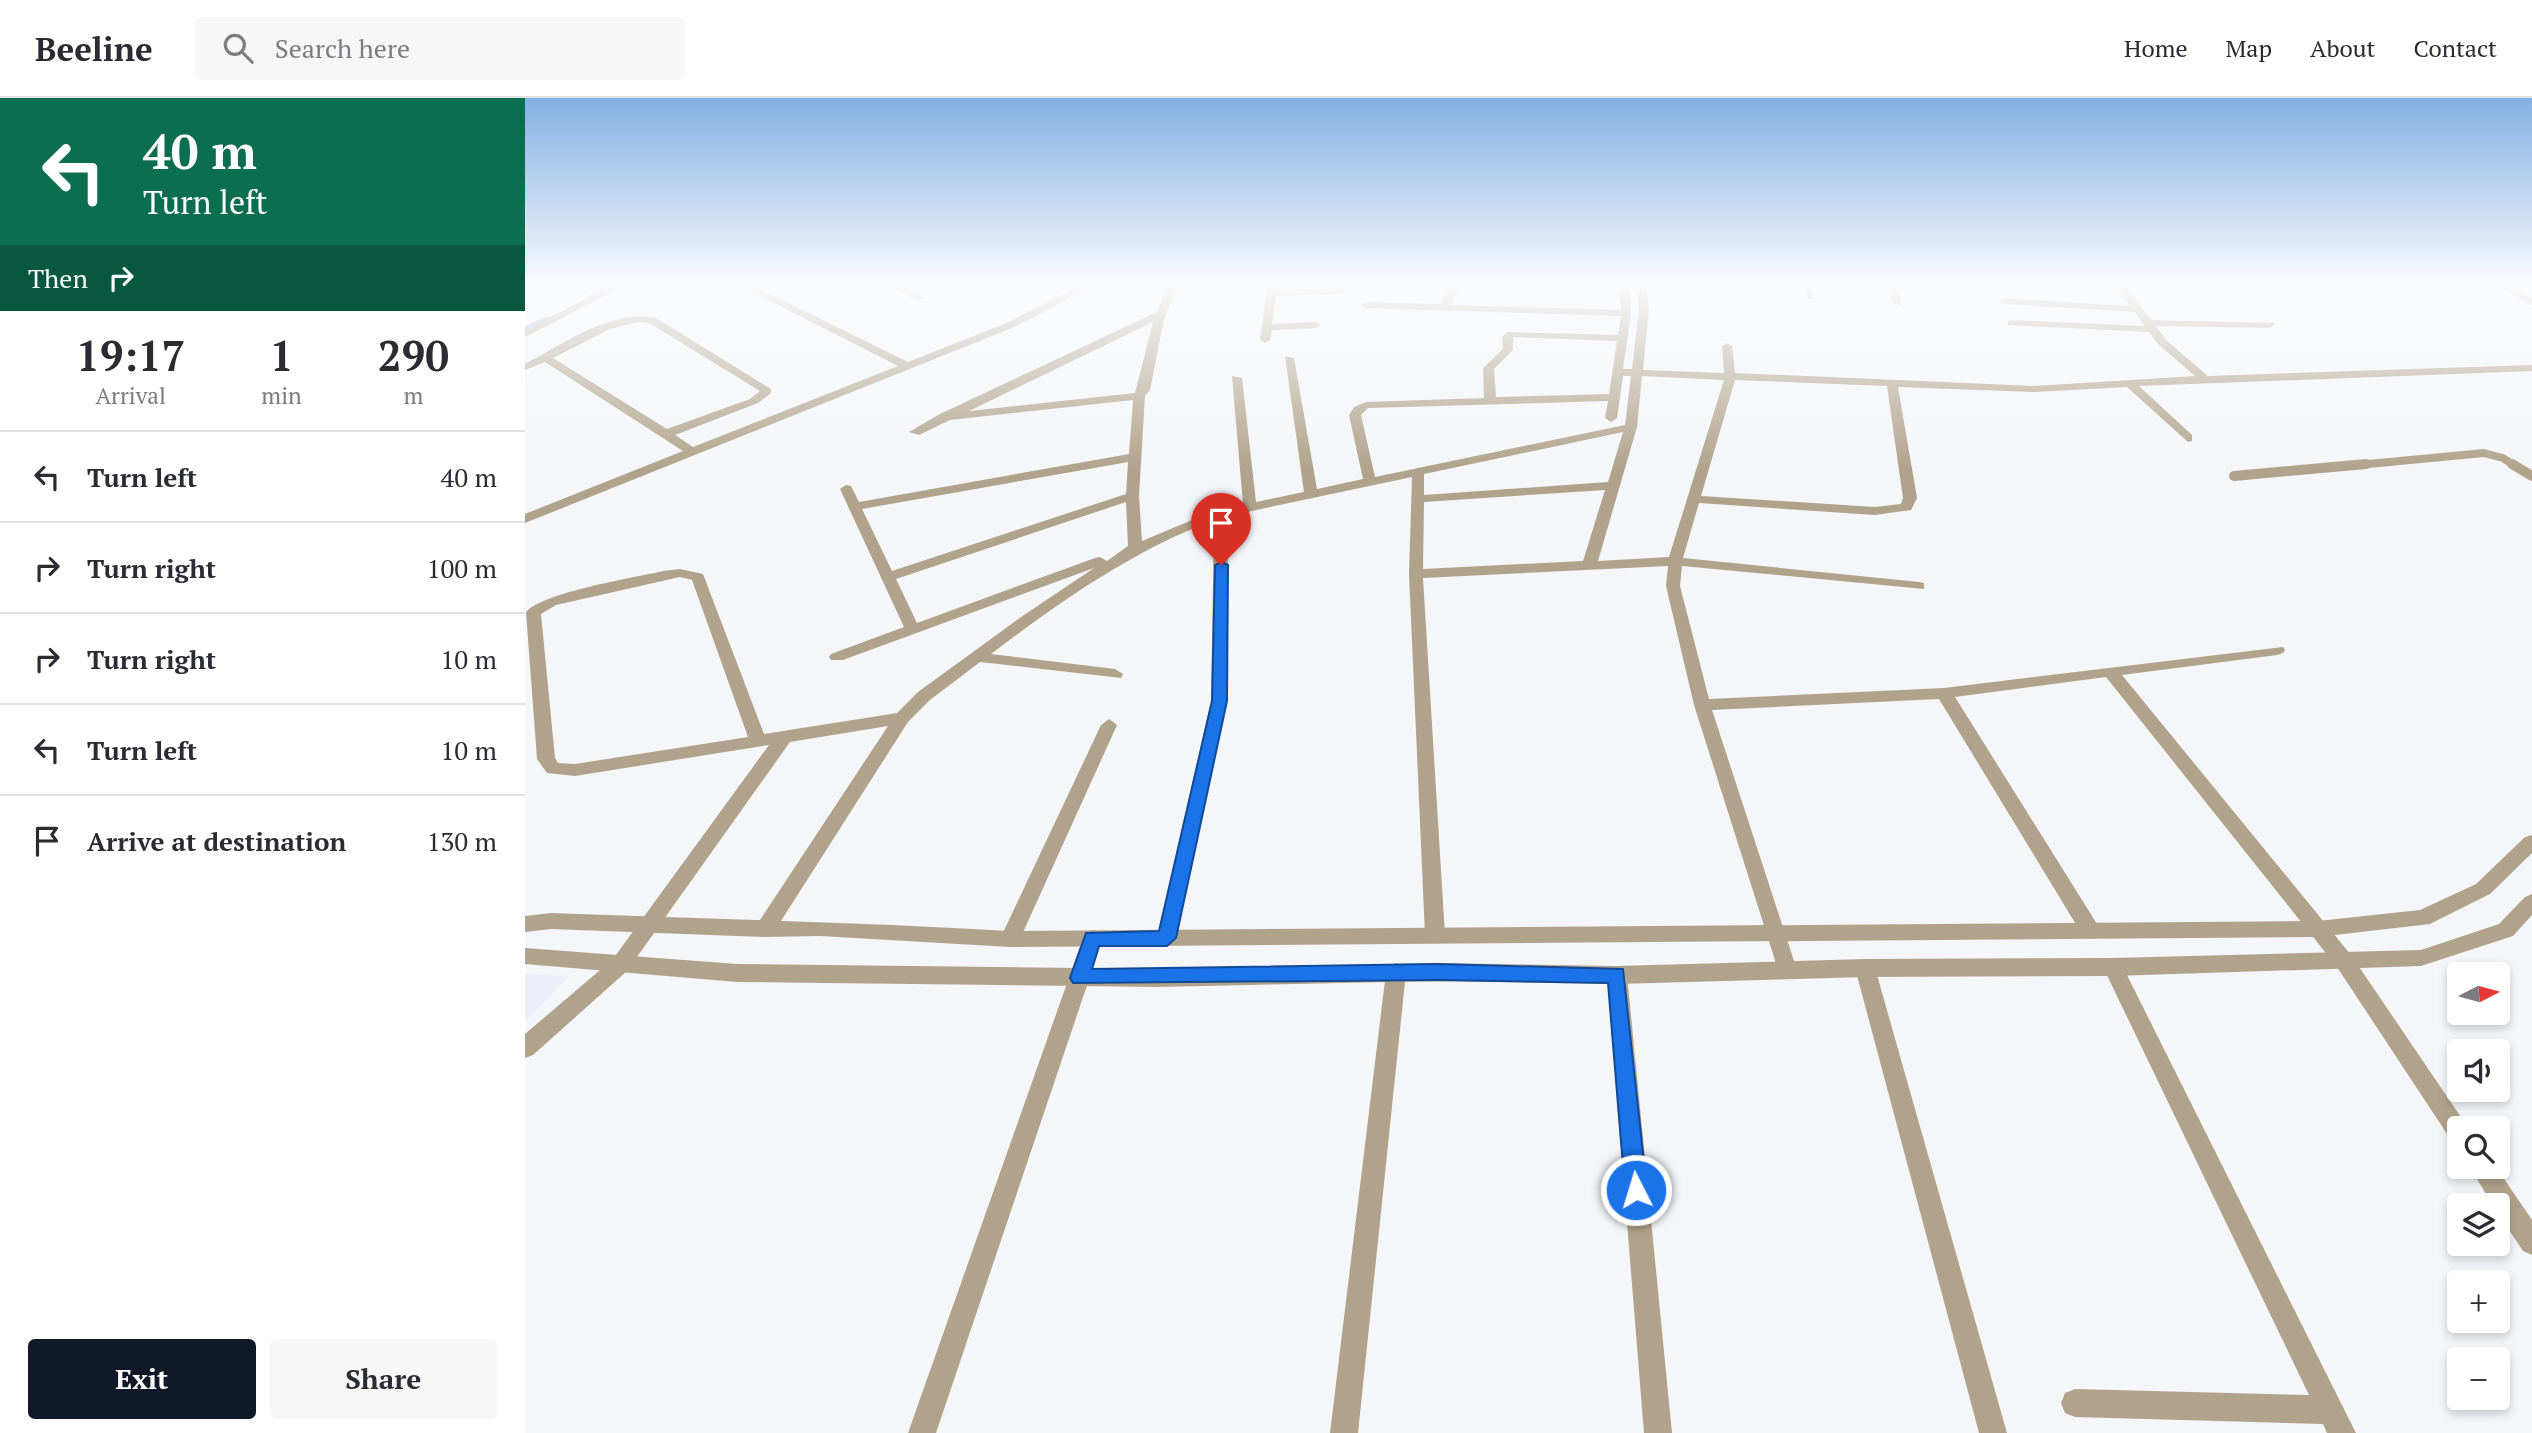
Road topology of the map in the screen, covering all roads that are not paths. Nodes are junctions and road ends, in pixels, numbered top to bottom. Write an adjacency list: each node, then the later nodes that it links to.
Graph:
1 (573, 344): 12 (street)
2 (689, 344): 31 (street)
3 (863, 344): 14 (street)
4 (960, 344): 14 (street)
5 (1097, 344): 27 (street)
6 (1154, 344): 24 (street)
7 (1508, 344): 26 (street)
8 (1620, 344): 17 (street)
9 (1641, 344): 18 (street)
10 (2168, 344): 21 (street)
11 (1727, 346): 19 (street)
12 (546, 358): 15 (street); 31 (street)
13 (1289, 358): 41 (street)
14 (905, 365): 33 (street)
15 (528, 367)
16 (2532, 368): 21 (street)
17 (1617, 372): 18 (street); 25 (street)
18 (1638, 373): 19 (street); 29 (street)
19 (1730, 377): 22 (street); 44 (street)
20 (1236, 378): 46 (street)
21 (2205, 379): 23 (street)
22 (1892, 384): 23 (street); 44 (street)
23 (2130, 384): 32 (street)
24 (1139, 396): 27 (street); 34 (street)
25 (1615, 397): 26 (street); 28 (street)
26 (1490, 401): 38 (street)
27 (942, 417): 30 (street)
28 (1611, 418)
29 (1631, 427): 35 (street); 39 (street)
30 (915, 432)
31 (666, 434): 33 (street)
32 (2188, 438)
33 (692, 452): 48 (street)
34 (1134, 457): 42 (street); 45 (street)
35 (1418, 471): 38 (street); 43 (street)
36 (2234, 475): 37 (lane)
37 (2532, 476)
38 (1370, 481): 41 (street)
39 (1613, 486): 43 (street); 51 (street)
40 (846, 488): 45 (street)
41 (1311, 494): 46 (street)
42 (1132, 496): 49 (street); 53 (street)
43 (1416, 499): 52 (street)
44 (1693, 499): 50 (street)
45 (853, 507): 53 (street)
46 (1250, 507): 47 (street)
47 (1221, 513): 49 (street); 76 (street)
48 (525, 519)
49 (1135, 548): 55 (street); 58 (street)
50 (1675, 561): 51 (street); 54 (street); 62 (street)
51 (1589, 566): 52 (street)
52 (1416, 574): 75 (street)
53 (887, 576): 55 (street)
54 (1919, 586)
55 (913, 630): 57 (street)
56 (2277, 650): 59 (street)
57 (837, 657)
58 (978, 657): 60 (street); 63 (street)
59 (2110, 671): 61 (street); 72 (street)
60 (1115, 674)
61 (1944, 693): 62 (street); 73 (street)
62 (1702, 705): 74 (street)
63 (902, 718): 65 (street); 71 (street)
64 (1109, 726): 77 (street)
65 (784, 737): 66 (street); 70 (street)
66 (758, 741): 66 (street)
67 (2532, 842): 72 (street)
68 (2532, 902): 80 (street)
69 (525, 924): 70 (street)
70 (648, 925): 71 (street); 81 (street)
71 (765, 929): 77 (street)
72 (2318, 929): 73 (street); 80 (street)
73 (2090, 930): 74 (street)
74 (1776, 934): 75 (street); 84 (street)
75 (1436, 935): 76 (street)
76 (1167, 938): 78 (street)
77 (1010, 939): 78 (street)
78 (1093, 939): 87 (street)
79 (525, 956): 81 (street)
80 (2344, 961): 82 (street); 89 (street)
81 (620, 965): 87 (street); 88 (street)
82 (2113, 967): 83 (street); 93 (street)
83 (1865, 968): 84 (street); 97 (street)
84 (1787, 970): 86 (street)
85 (1396, 972): 86 (street); 87 (street); 95 (street)
86 (1616, 975): 96 (street)
87 (1079, 978): 94 (street)
88 (525, 1048)
89 (2448, 1116)
90 (2490, 1179): 91 (street)
91 (2532, 1242)
92 (2075, 1403): 93 (street)
93 (2336, 1422)
94 (922, 1433)
95 (1344, 1433)
96 (1658, 1433)
97 (1993, 1433)

